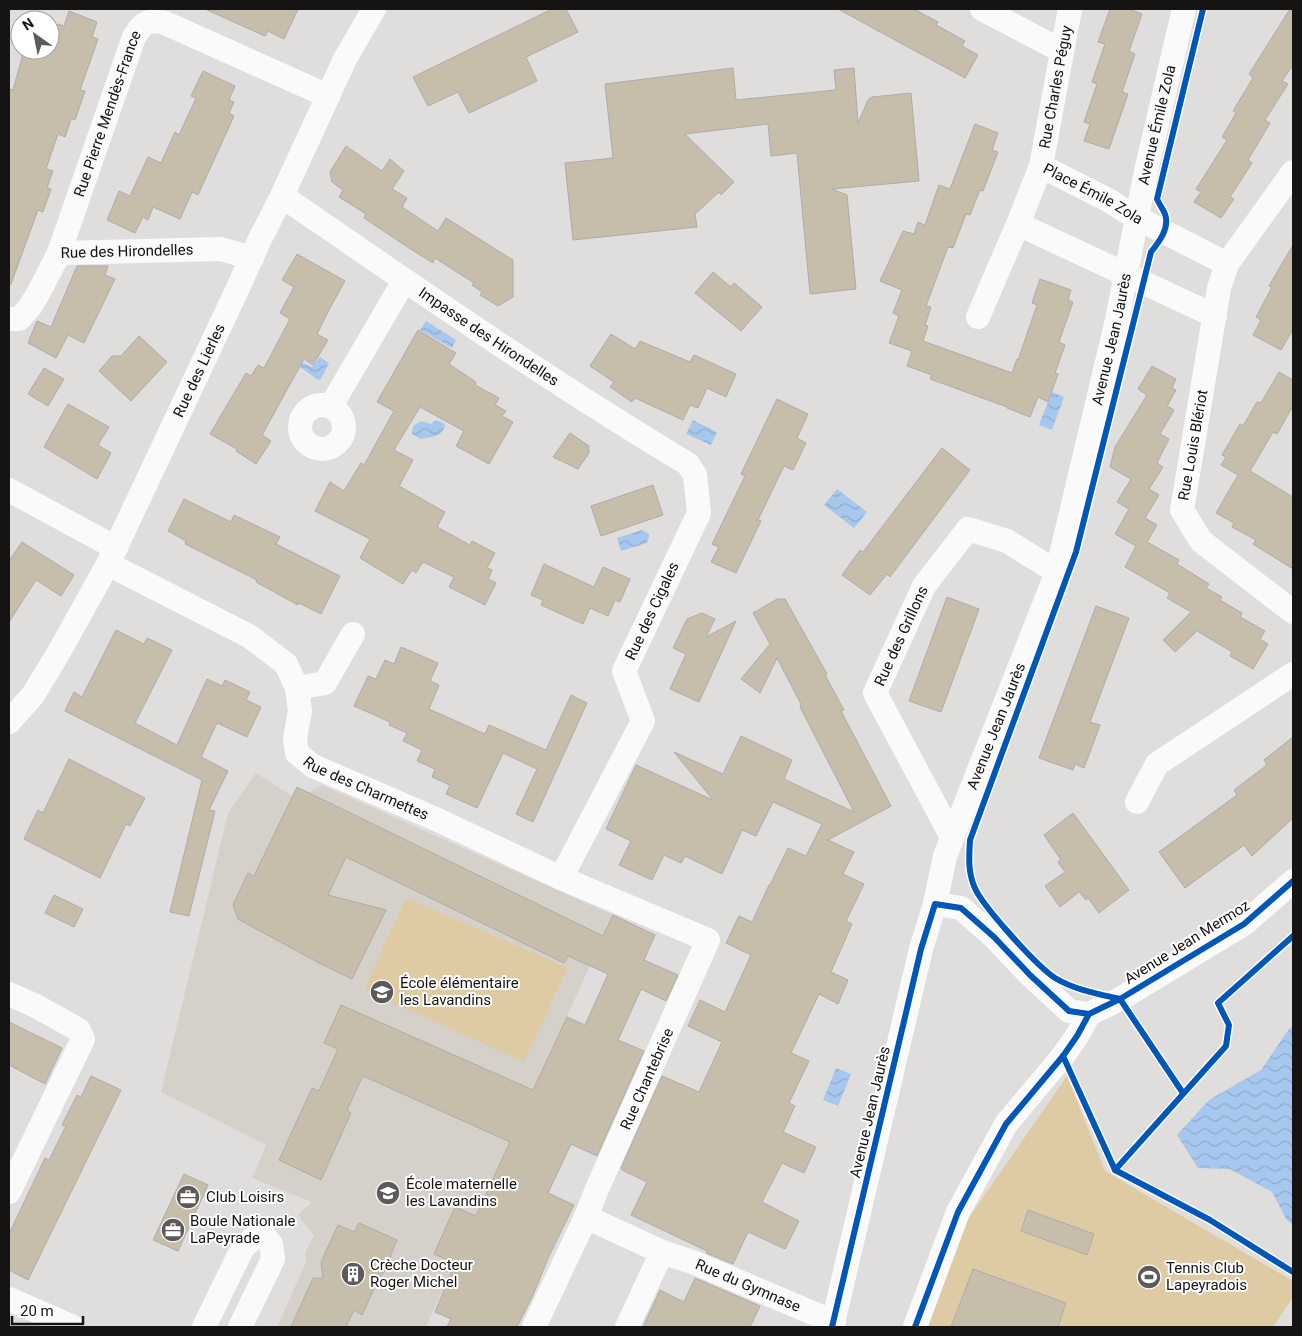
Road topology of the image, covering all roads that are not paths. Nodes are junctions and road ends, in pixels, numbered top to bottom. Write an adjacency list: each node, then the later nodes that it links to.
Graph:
1 (374, 9): 6 (street, Rue des Lierles)
2 (982, 9): 5 (street)
3 (1070, 9): 5 (street, Rue Charles Péguy)
4 (1184, 9): 10 (street, Avenue Émile Zola)
5 (1062, 51): 7 (street, Rue Charles Péguy)
6 (328, 96): 9 (street, Rue des Lierles); 13 (street, Rue Pierre Mendès-France)
7 (1041, 166): 10 (street, Place Émile Zola); 11 (street, Place Émile Zola)
8 (1293, 172): 15 (street, Rue Louis Blériot)
9 (282, 196): 14 (street, Rue des Lierles); 17 (street, Impasse des Hirondelles)
10 (1137, 218): 12 (street, Avenue Émile Zola); 15 (street, Place Émile Zola)
11 (1018, 224): 16 (street); 19 (street, Place Émile Zola)
12 (1132, 243): 16 (street, Avenue Jean Jaurès)
13 (59, 253): 14 (street, Rue des Hirondelles); 20 (street, Rue des Hirondelles)
14 (252, 258): 24 (street, Rue des Lierles)
15 (1228, 264): 18 (street, Rue Louis Blériot)
16 (1125, 274): 18 (street); 25 (street, Avenue Jean Jaurès)
17 (404, 281): 21 (street); 22 (street, Impasse des Hirondelles)
18 (1214, 316): 26 (street, Rue Louis Blériot)
19 (978, 317)
20 (9, 319)
21 (331, 406)
22 (695, 475): 33 (street, Rue des Cigales)
23 (9, 490): 24 (street, Rue des Charmettes)
24 (112, 556): 29 (street, Rue des Charmettes); 30 (street, Rue des Lierles)
25 (1057, 572): 32 (street, Avenue Jean Jaurès); 32 (street, Rue des Grillons)
26 (1293, 612)
27 (353, 634): 29 (street)
28 (1293, 674): 31 (street)
29 (296, 688): 33 (street, Rue des Charmettes)
30 (9, 722)
31 (1137, 802)
32 (952, 837): 35 (street, Avenue Jean Jaurès)
33 (561, 878): 36 (street, Rue des Charmettes)
34 (1293, 881): 38 (street, Avenue Jean Mermoz)
35 (936, 904): 38 (street); 43 (street, Avenue Jean Jaurès)
36 (708, 940): 40 (street, Rue Chantebrise)
37 (9, 994): 39 (street)
38 (1089, 1014): 49 (street)
39 (9, 1192)
40 (586, 1217): 41 (street); 47 (street, Rue Chantebrise)
41 (662, 1252): 43 (street, Rue du Gymnase); 48 (street)
42 (9, 1300): 44 (street)
43 (833, 1325)
44 (73, 1327)
45 (204, 1327): 46 (street)
46 (240, 1327)
47 (534, 1327)
48 (627, 1327)
49 (915, 1327)

